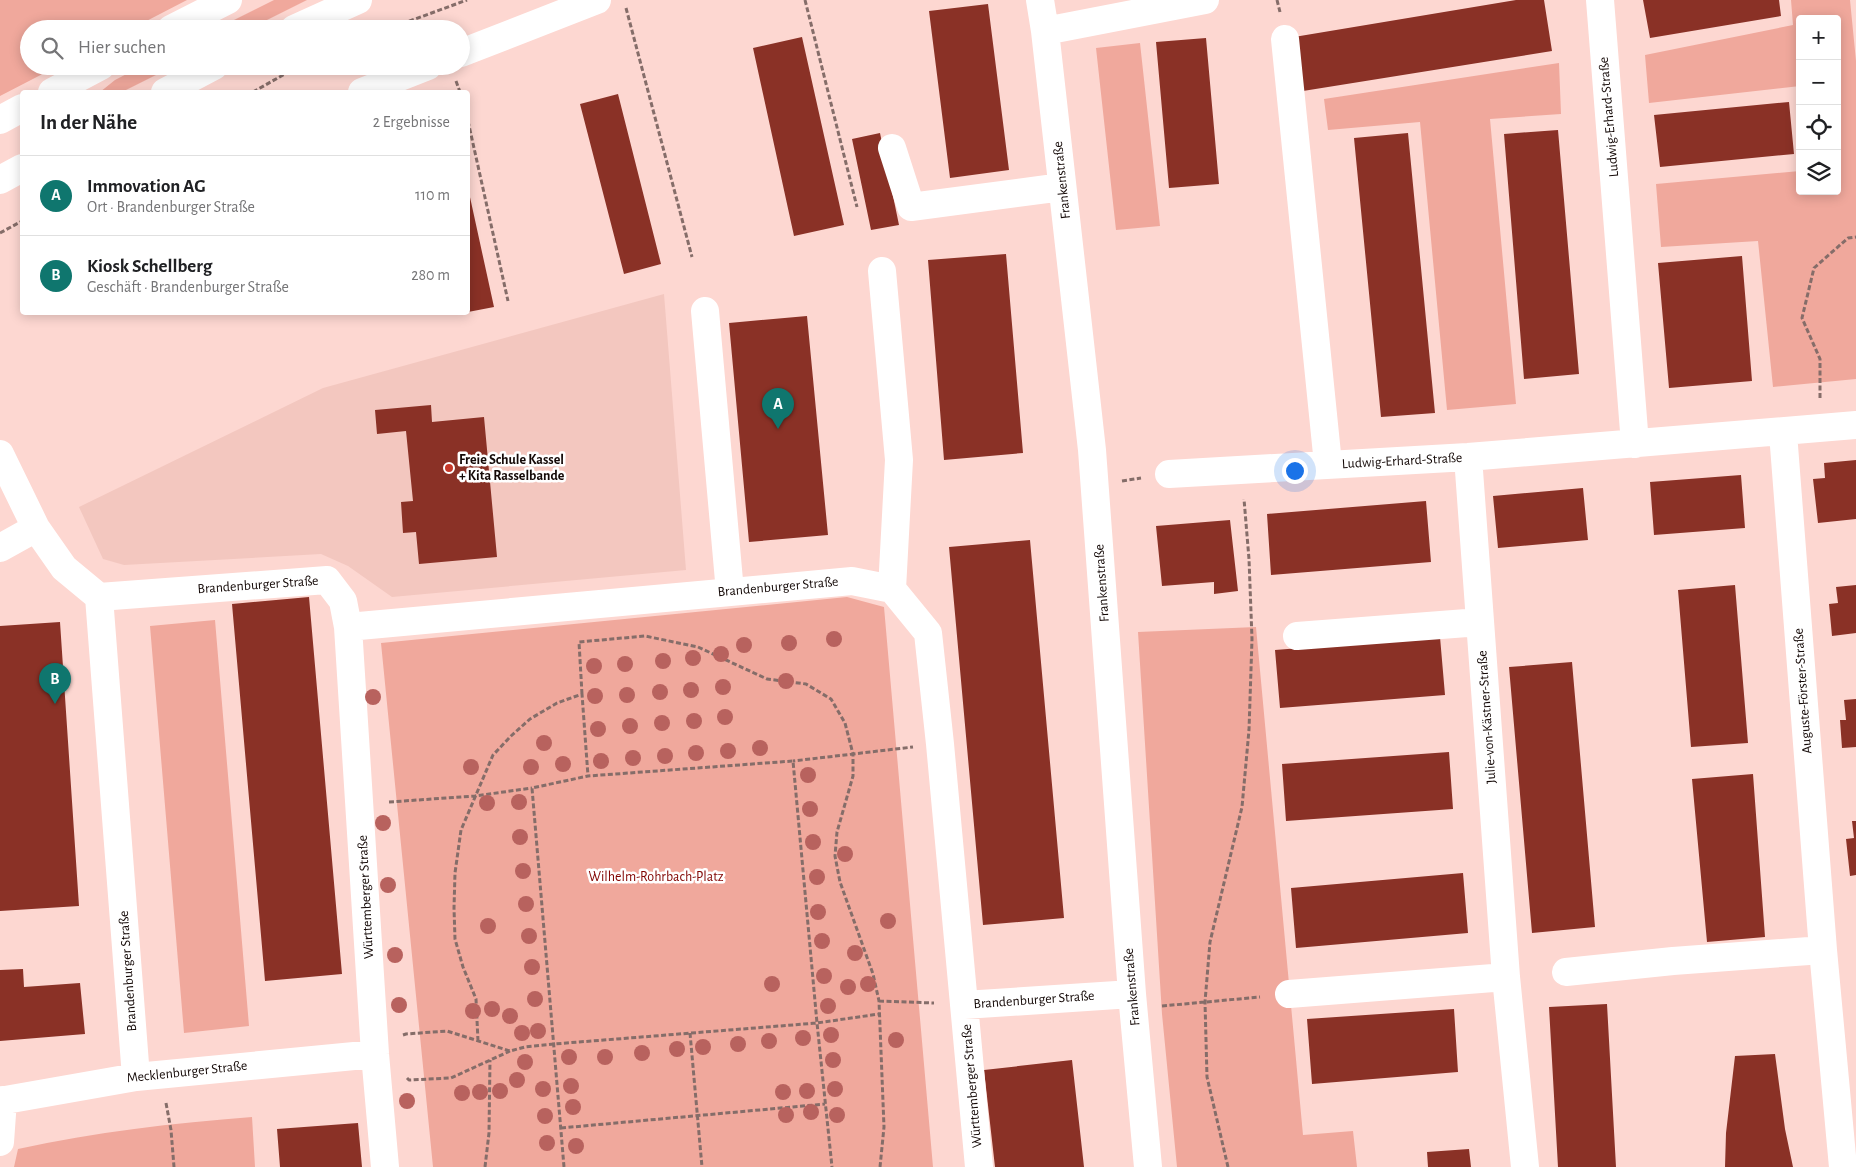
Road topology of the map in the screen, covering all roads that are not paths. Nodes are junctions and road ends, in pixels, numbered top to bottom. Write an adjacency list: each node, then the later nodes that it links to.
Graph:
1 (228, 0): 7 (street)
2 (358, 0): 8 (street)
3 (597, 0): 11 (street)
4 (1040, 0): 9 (street, Frankenstraße)
5 (1205, 0): 9 (street)
6 (1600, 0): 28 (street, Ludwig-Erhard-Straße)
7 (189, 20)
8 (314, 20)
9 (1045, 31): 23 (street, Frankenstraße)
10 (1285, 39): 31 (street)
11 (470, 49)
12 (84, 75): 15 (street)
13 (197, 75): 16 (street)
14 (405, 75): 17 (street)
15 (56, 90)
16 (169, 90)
17 (367, 90)
18 (20, 109): 19 (street)
19 (0, 120)
20 (892, 148): 23 (street)
21 (20, 169): 22 (street)
22 (0, 180)
23 (1062, 187): 45 (street, Frankenstraße)
24 (882, 270): 35 (street)
25 (705, 311): 36 (street)
26 (1856, 426): 27 (street, Ludwig-Erhard-Straße)
27 (1783, 433): 28 (street, Ludwig-Erhard-Straße); 41 (street, Auguste-Förster-Straße)
28 (1635, 444): 30 (street, Ludwig-Erhard-Straße)
29 (0, 454): 33 (street)
30 (1468, 457): 31 (street, Ludwig-Erhard-Straße); 38 (street, Julie-von-Kästner-Straße)
31 (1328, 464): 32 (street, Ludwig-Erhard-Straße)
32 (1169, 474)
33 (36, 528): 34 (street); 37 (street)
34 (0, 548)
35 (892, 589): 36 (street, Brandenburger Straße); 46 (street, Brandenburger Straße)
36 (730, 592): 39 (street, Brandenburger Straße)
37 (99, 597): 39 (street, Brandenburger Straße); 48 (street, Brandenburger Straße)
38 (1480, 622): 40 (street); 43 (street, Julie-von-Kästner-Straße)
39 (348, 627): 47 (street, Württemberger Straße)
40 (1297, 636)
41 (1823, 950): 42 (street); 55 (street, Auguste-Förster-Straße)
42 (1566, 972)
43 (1506, 977): 44 (street); 54 (street, Julie-von-Kästner-Straße)
44 (1289, 994)
45 (1133, 1001): 46 (street, Brandenburger Straße); 53 (street, Frankenstraße)
46 (964, 1005): 52 (street, Württemberger Straße)
47 (376, 1054): 48 (street, Mecklenburger Straße); 51 (street, Württemberger Straße)
48 (148, 1076): 49 (street, Mecklenburger Straße)
49 (2, 1101): 50 (street)
50 (0, 1142)
51 (385, 1167)
52 (979, 1167)
53 (1148, 1167)
54 (1525, 1167)
55 (1843, 1167)

